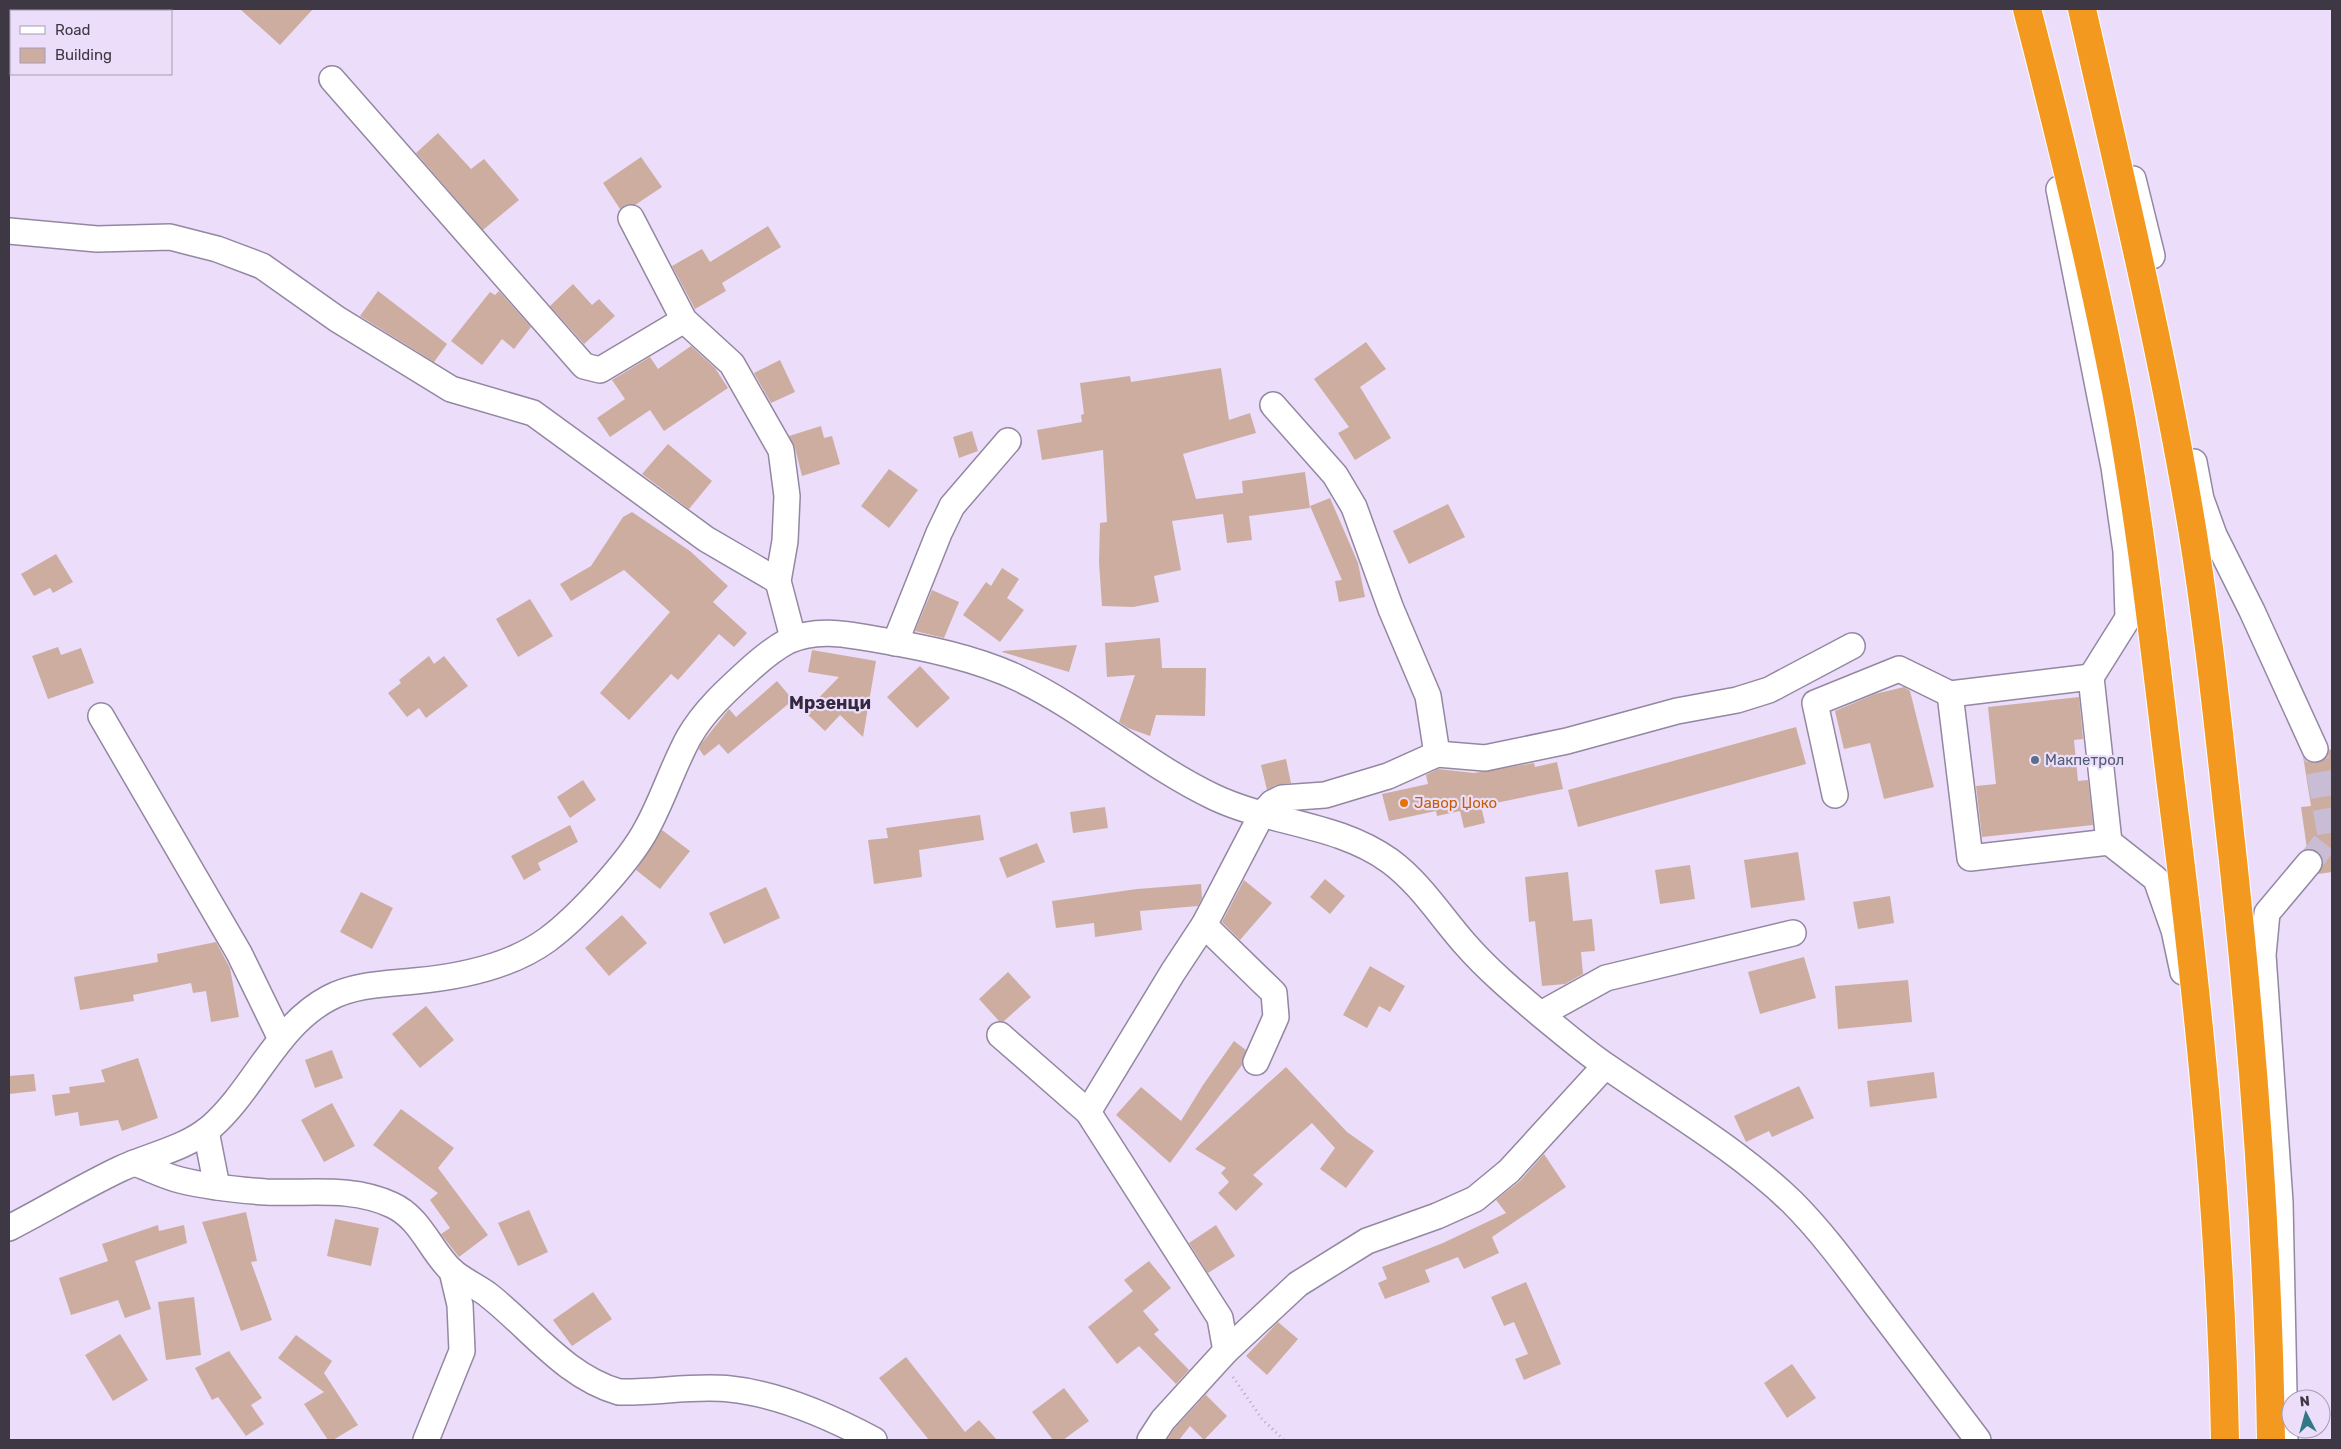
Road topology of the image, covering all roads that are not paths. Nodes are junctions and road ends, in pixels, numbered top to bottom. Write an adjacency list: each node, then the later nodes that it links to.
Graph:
1 (2021, 9): 14 (street)
2 (2027, 9): 42 (highway)
3 (2083, 9): 17 (street); 43 (highway)
4 (332, 79): 7 (street)
5 (631, 218): 7 (street)
6 (9, 231): 10 (street)
7 (684, 320): 10 (street)
8 (1273, 405): 18 (street)
9 (1008, 441): 12 (street)
10 (778, 581): 11 (street)
11 (793, 638): 12 (street); 27 (street)
12 (895, 643): 20 (street)
13 (1852, 646): 18 (street)
14 (2091, 677): 15 (street); 21 (street)
15 (1950, 694): 19 (street); 21 (street)
16 (101, 716): 27 (street)
17 (2316, 749)
18 (1437, 754): 20 (street)
19 (1835, 795)
20 (1262, 814): 23 (street); 25 (street)
21 (2109, 842): 41 (street)
22 (2309, 863): 44 (street)
23 (1204, 924): 28 (street); 30 (street)
24 (1793, 933): 25 (street)
25 (1541, 1014): 29 (street)
26 (1000, 1035): 30 (street)
27 (281, 1039): 31 (street)
28 (1256, 1062)
29 (1604, 1066): 36 (street); 40 (street)
30 (1088, 1112): 36 (street)
31 (206, 1131): 32 (street); 33 (street)
32 (134, 1163): 33 (street); 34 (street)
33 (218, 1187): 35 (street)
34 (9, 1228)
35 (452, 1271): 37 (street); 38 (street)
36 (1226, 1351): 39 (street)
37 (426, 1440)
38 (874, 1440)
39 (1150, 1440)
40 (1978, 1440)
41 (2218, 1440)
42 (2225, 1440)
43 (2271, 1440)
44 (2285, 1440)

